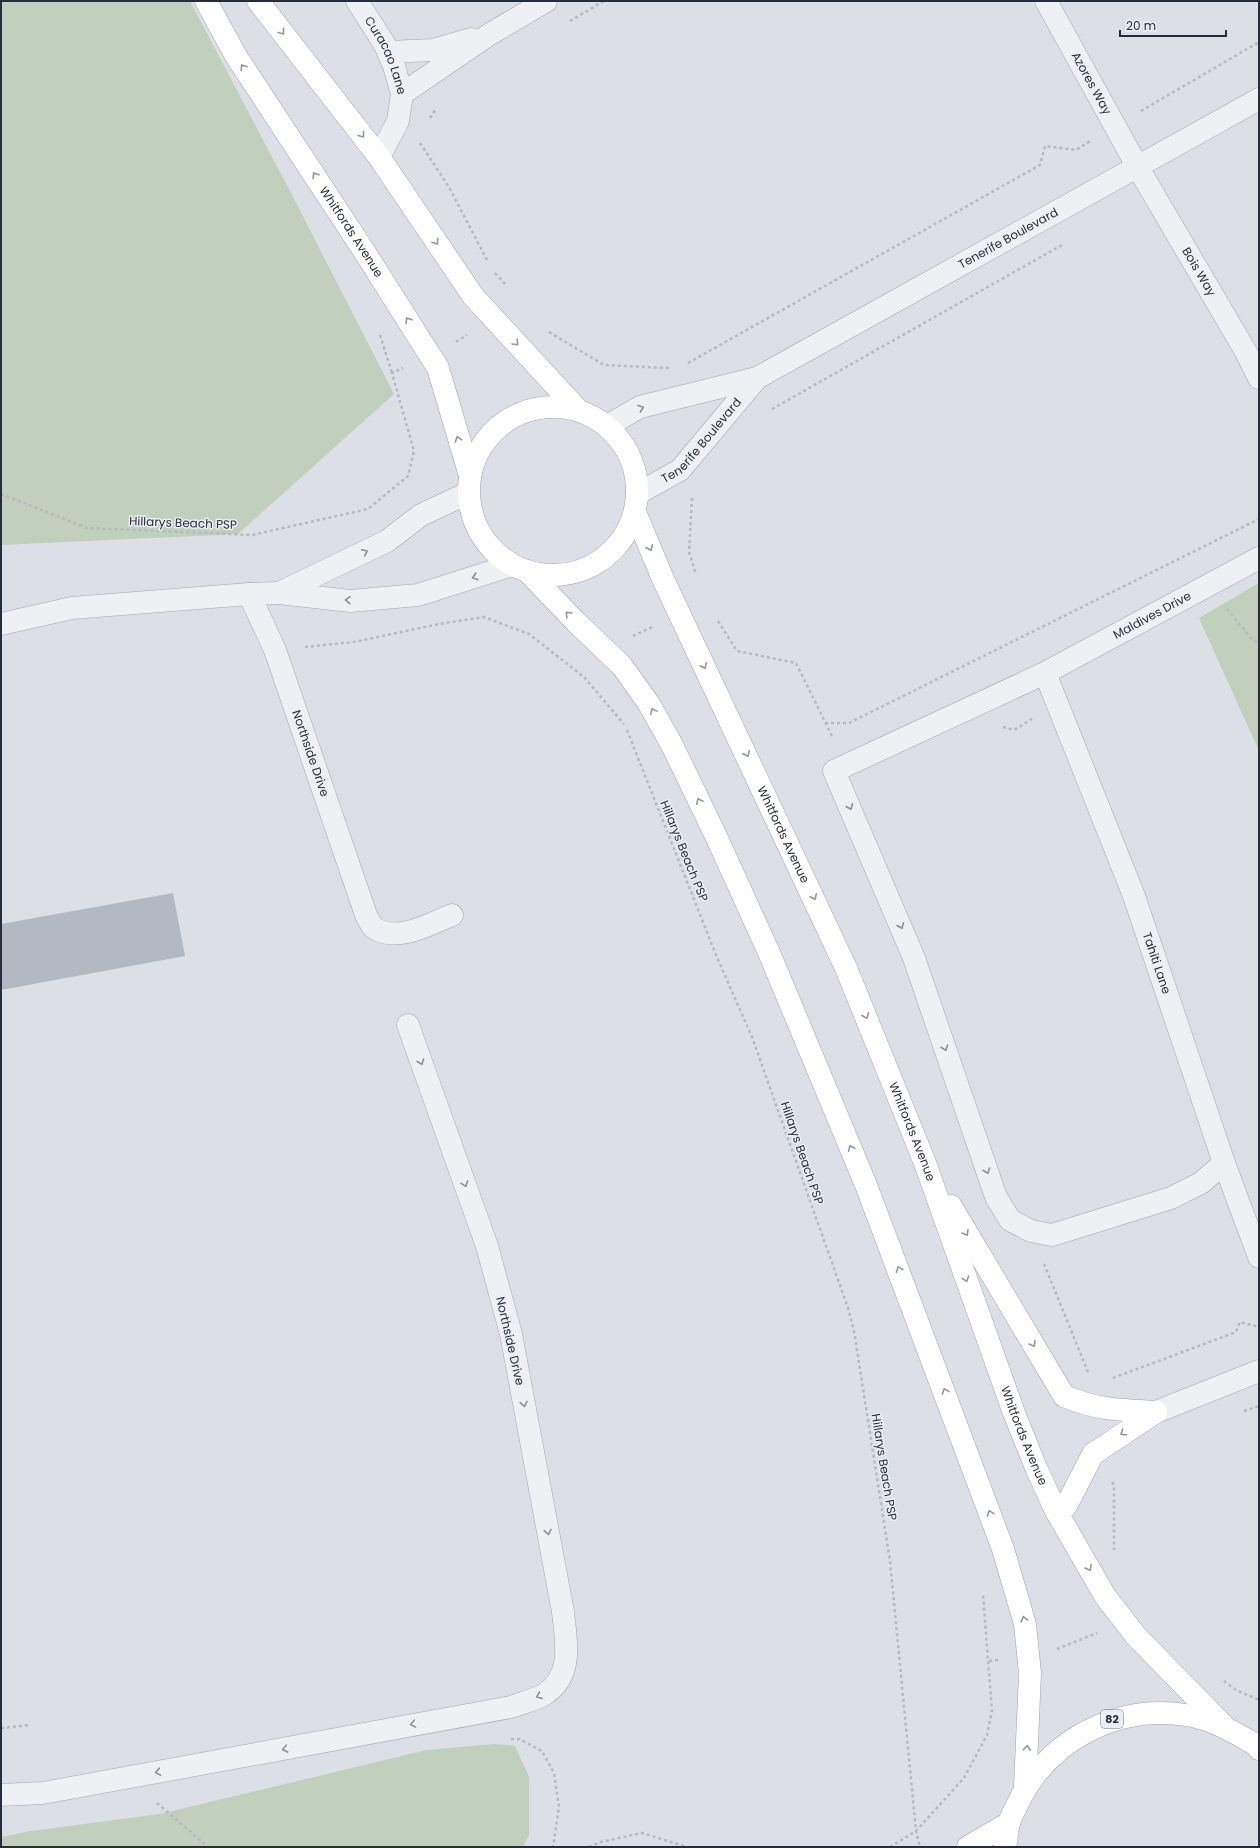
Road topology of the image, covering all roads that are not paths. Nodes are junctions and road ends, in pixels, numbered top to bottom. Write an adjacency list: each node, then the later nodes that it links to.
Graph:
1 (206, 1): 17 (main road, Whitfords Avenue, one-way to 1)
2 (258, 1): 10 (main road, one-way to 10)
3 (357, 1): 7 (street, Curacao Lane)
4 (546, 1): 6 (street)
5 (1046, 1): 11 (street, Azores Way)
6 (490, 34): 7 (street); 8 (street)
7 (388, 52): 8 (street, Curacao Lane)
8 (402, 94): 10 (street, Curacao Lane)
9 (1259, 98): 11 (street, Tenerife Boulevard)
10 (379, 157): 15 (main road, one-way to 15)
11 (1137, 166): 12 (street, Bois Way); 13 (street, Tenerife Boulevard)
12 (1252, 348): 14 (street, Bois Way)
13 (757, 378): 16 (street, Tenerife Boulevard, one-way to 13); 18 (street, Tenerife Boulevard)
14 (1259, 378)
15 (577, 409): 16 (main road); 17 (main road)
16 (607, 426): 18 (main road, Whitfords Avenue)
17 (469, 484): 20 (main road, Whitfords Avenue); 21 (street, one-way to 17)
18 (636, 503): 20 (main road); 27 (main road, Whitfords Avenue, one-way to 27)
19 (1259, 558): 24 (street, Maldives Drive)
20 (520, 568): 21 (street, one-way to 21); 35 (main road, one-way to 20)
21 (279, 593): 22 (street)
22 (249, 594): 23 (street); 25 (street, Northside Drive)
23 (1, 624)
24 (1045, 673): 28 (street, Tahiti Lane); 28 (street, Maldives Drive, one-way to 28)
25 (452, 915)
26 (408, 1025): 36 (street, Northside Drive, one-way to 36)
27 (925, 1163): 31 (main road, one-way to 31); 32 (main road, Whitfords Avenue, one-way to 32)
28 (1224, 1163): 29 (street, Tahiti Lane)
29 (1259, 1257)
30 (1259, 1371): 31 (street)
31 (1156, 1412): 32 (main road, one-way to 32)
32 (1056, 1511): 33 (main road, Whitfords Avenue, one-way to 33)
33 (1223, 1725): 34 (main road, 82); 35 (main road, 82)
34 (1258, 1746)
35 (1025, 1787): 37 (main road, 82)
36 (1, 1795)
37 (1009, 1822): 38 (main road); 39 (main road, 82)
38 (968, 1847)
39 (1006, 1847)

